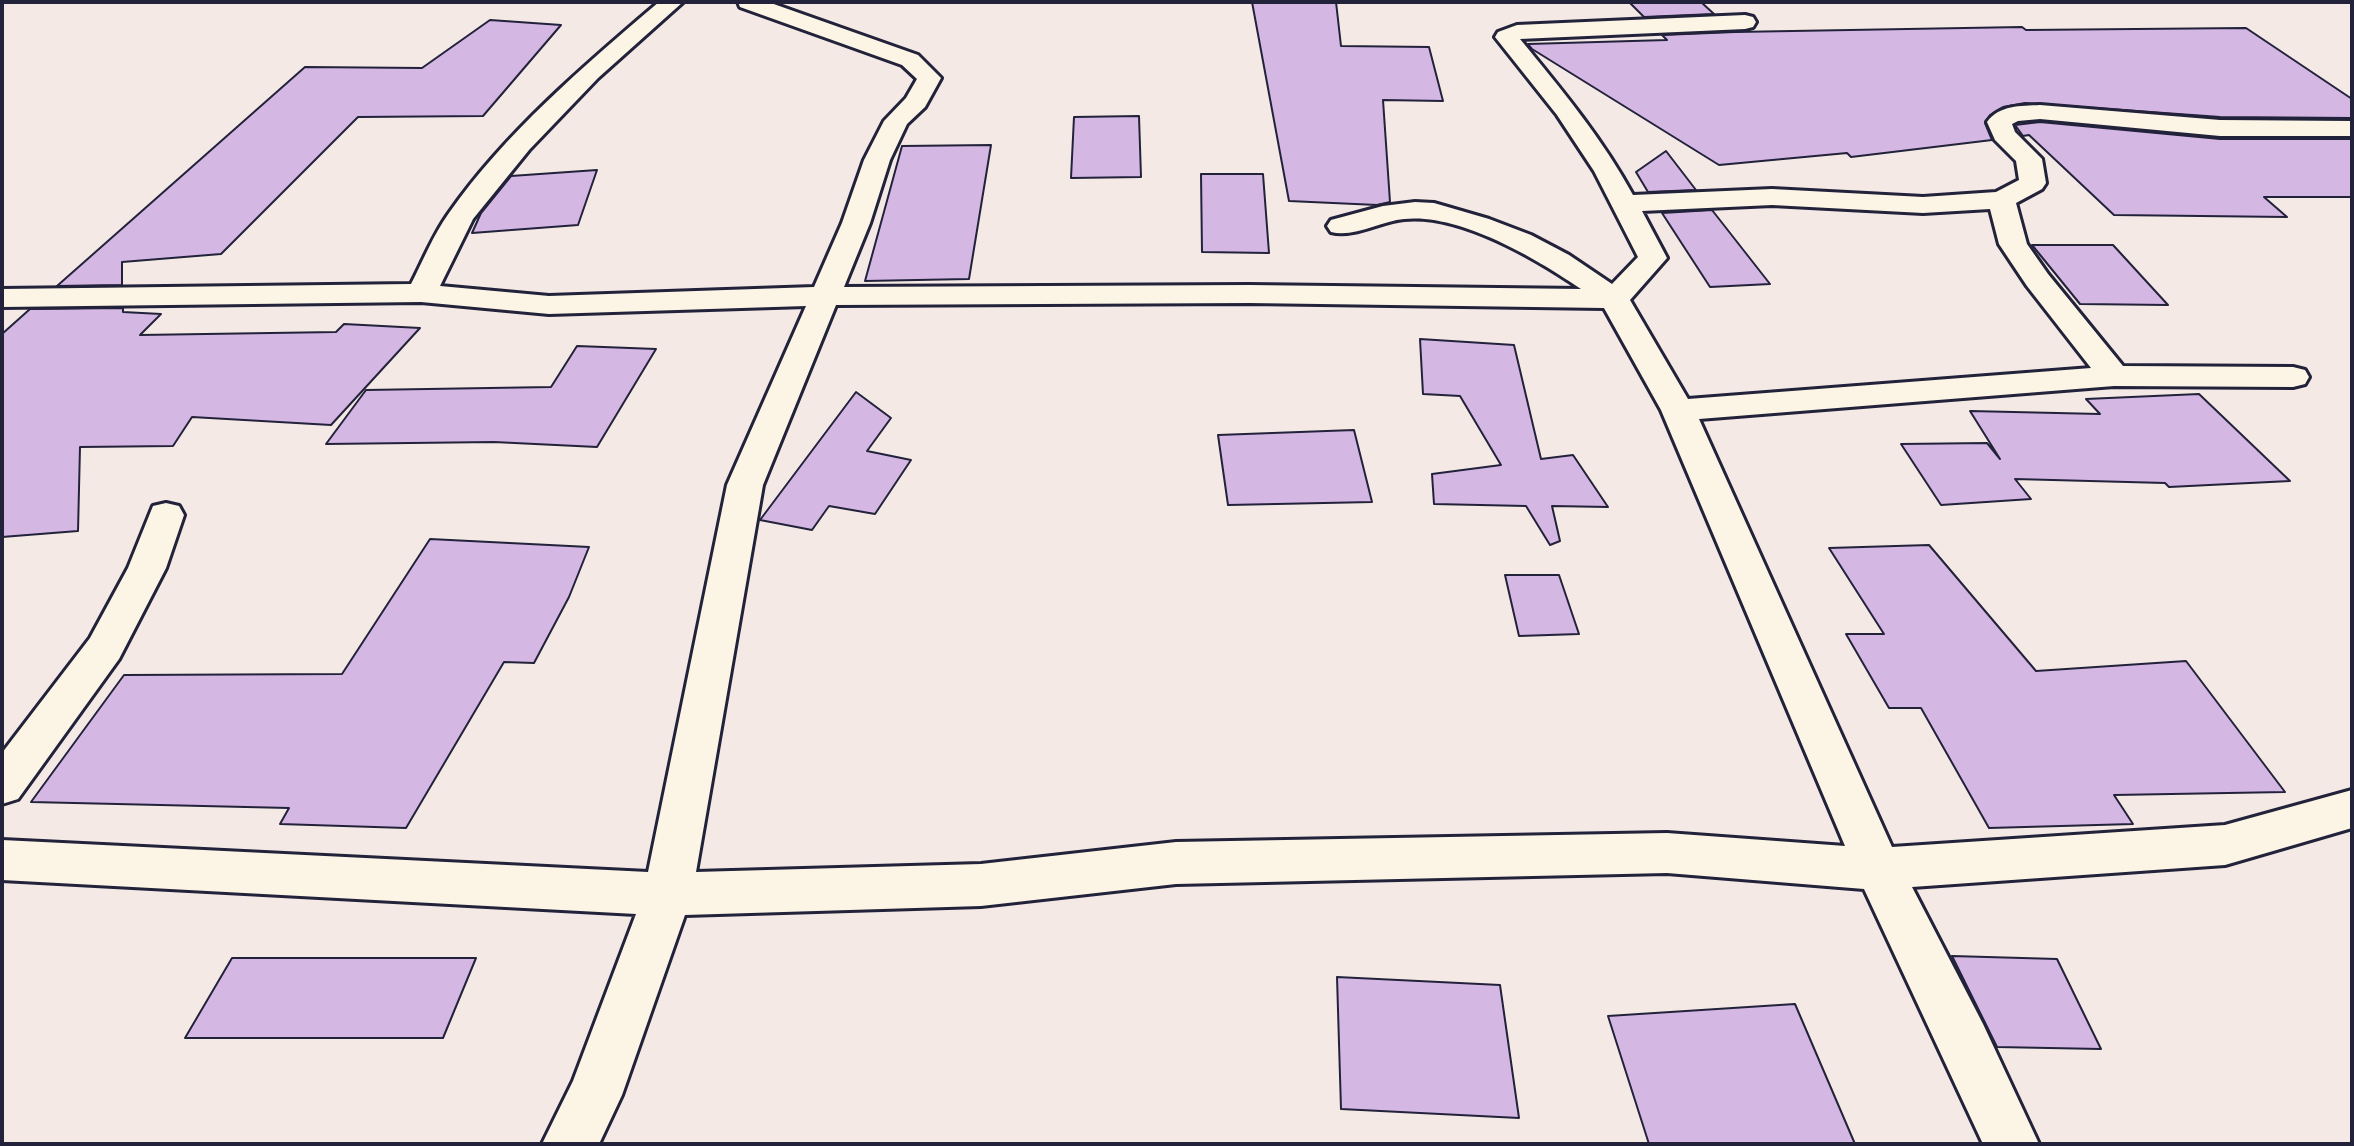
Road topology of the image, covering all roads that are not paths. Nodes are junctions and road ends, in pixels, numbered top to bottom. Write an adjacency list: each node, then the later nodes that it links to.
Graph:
1 (672, 2): 8 (street)
2 (748, 2): 9 (street)
3 (1745, 22): 6 (street)
4 (2352, 128): 5 (street)
5 (2002, 200): 6 (street); 12 (street)
6 (1626, 204): 11 (street)
7 (1341, 226): 11 (street)
8 (421, 293): 9 (street); 10 (street)
9 (825, 296): 11 (street); 20 (street)
10 (2, 298)
11 (1614, 299): 14 (street)
12 (2114, 376): 13 (street); 14 (street)
13 (2293, 377)
14 (1678, 410): 19 (street)
15 (166, 515): 16 (street)
16 (2, 786)
17 (2352, 809): 19 (street)
18 (2, 860): 20 (street)
19 (1878, 869): 20 (street); 22 (street)
20 (668, 894): 21 (street)
21 (570, 1144)
22 (2011, 1144)

